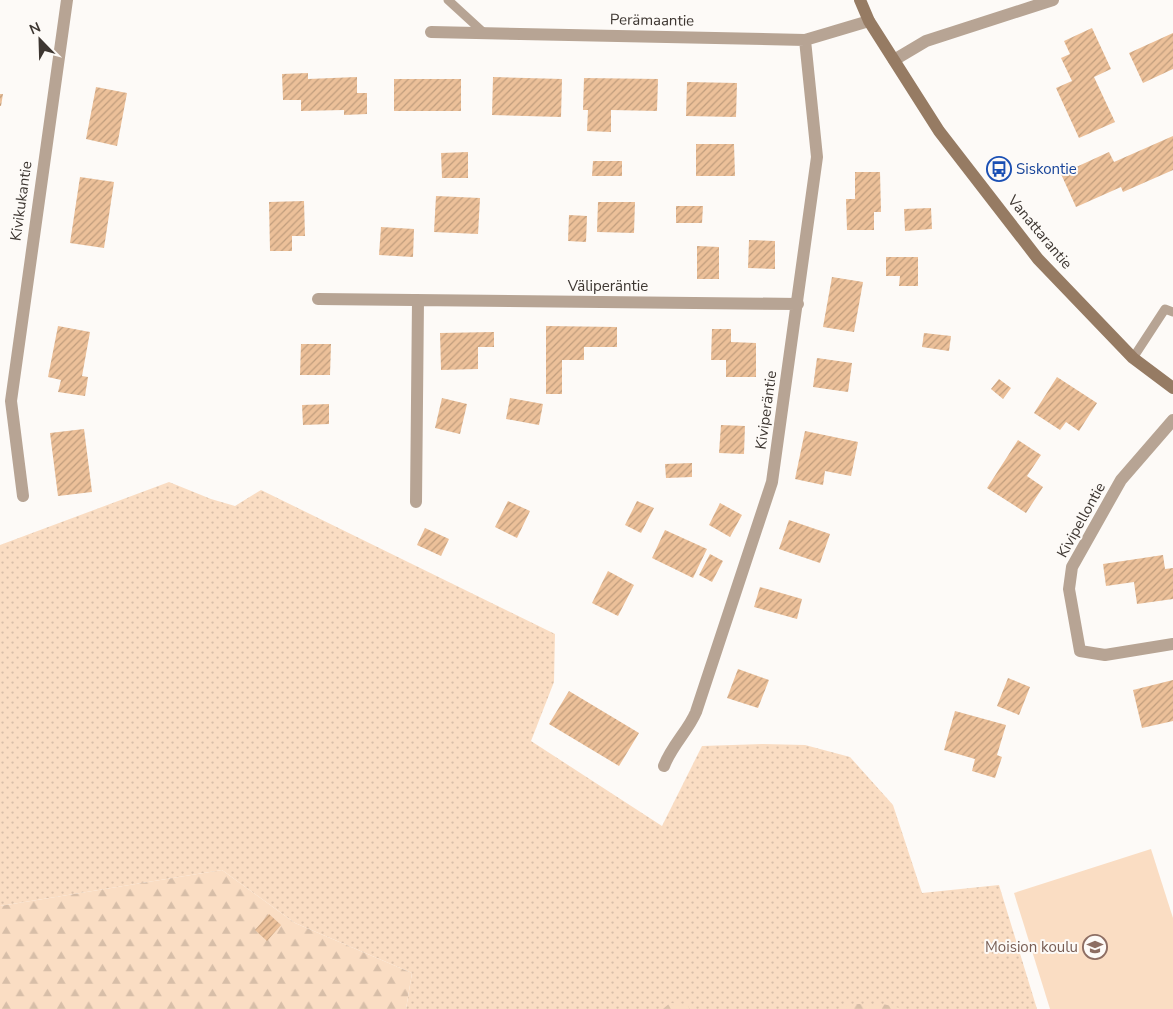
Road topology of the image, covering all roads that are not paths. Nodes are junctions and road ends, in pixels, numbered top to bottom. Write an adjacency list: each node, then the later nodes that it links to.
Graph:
1 (67, 0): 16 (street, Kivikukantie)
2 (448, 0): 7 (lane)
3 (860, 0): 5 (street, Vanattarantie)
4 (1053, 0): 9 (street)
5 (869, 21): 8 (street, Perämaantie); 9 (street, Vanattarantie)
6 (431, 32): 7 (street, Perämaantie)
7 (483, 32): 8 (street, Perämaantie)
8 (805, 40): 12 (street, Kiviperäntie)
9 (894, 60): 14 (street, Vanattarantie)
10 (318, 299): 11 (street, Väliperäntie)
11 (418, 300): 12 (street, Väliperäntie); 19 (street)
12 (798, 304): 21 (street, Kiviperäntie)
13 (1173, 312): 14 (lane)
14 (1133, 358): 15 (street, Vanattarantie)
15 (1173, 388)
16 (5, 402): 18 (street, Kivikukantie)
17 (1173, 420): 20 (street, Kivipellontie)
18 (23, 496)
19 (416, 502)
20 (1173, 644)
21 (664, 766)

